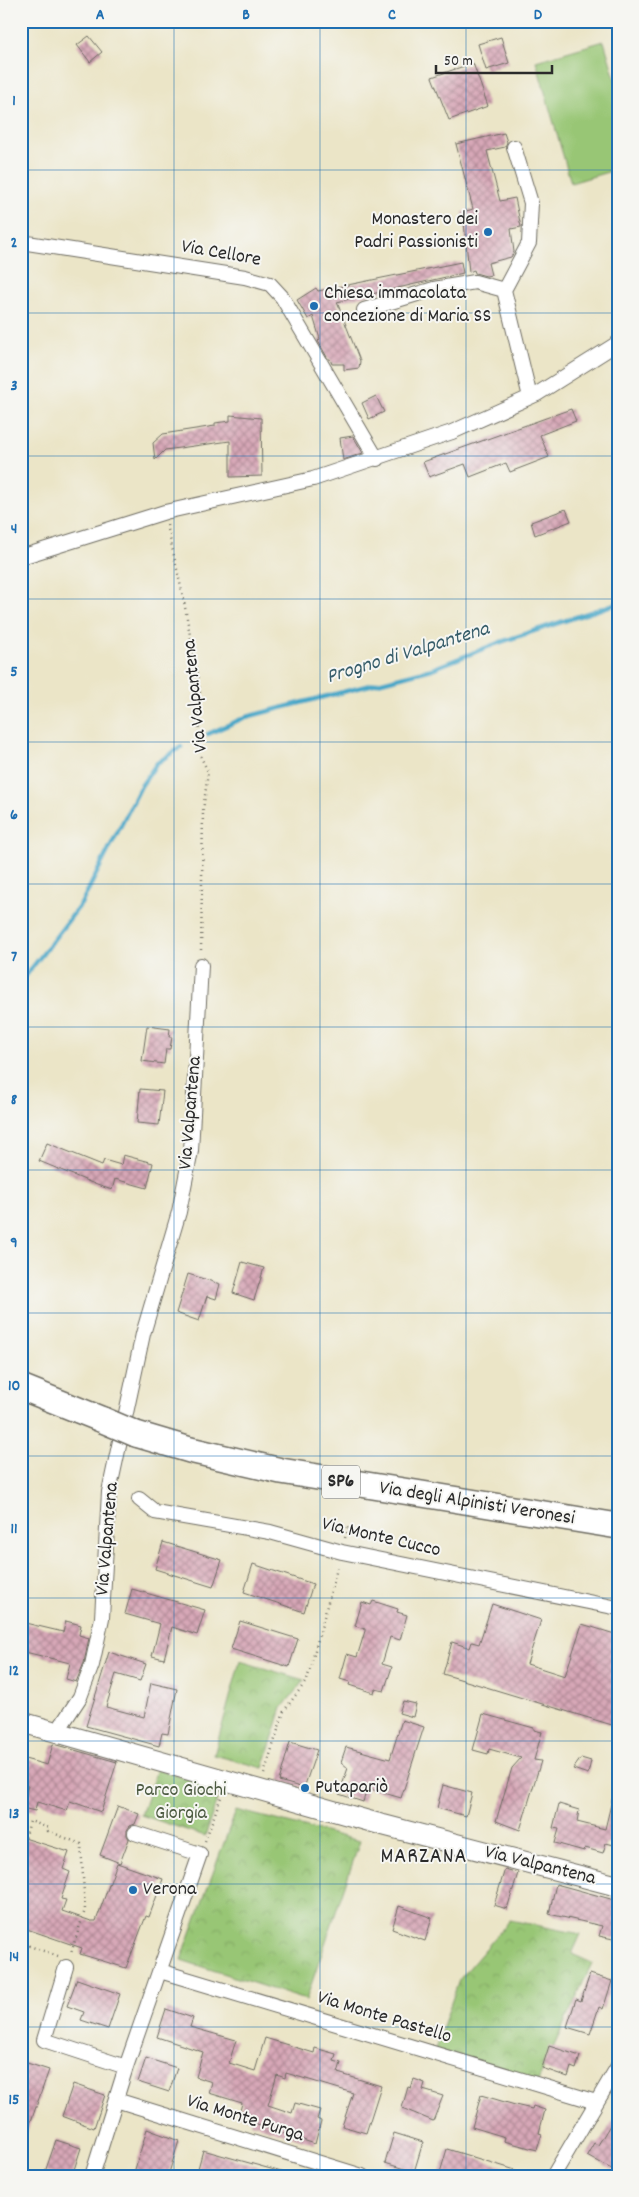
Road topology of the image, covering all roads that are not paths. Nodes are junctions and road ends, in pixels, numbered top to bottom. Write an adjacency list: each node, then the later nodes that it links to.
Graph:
1 (514, 148): 3 (street)
2 (21, 242): 7 (street, Via Cellore)
3 (504, 290): 4 (street); 6 (street)
4 (364, 310)
5 (618, 343): 6 (street)
6 (530, 397): 7 (street)
7 (377, 459): 8 (street)
8 (21, 557)
9 (200, 965): 15 (street, Via Valpantena)
10 (21, 1387): 12 (highway, Via degli Alpinisti Veronesi / SP6, bridge)
11 (139, 1499): 13 (street, Via Monte Cucco)
12 (618, 1526)
13 (618, 1608)
14 (21, 1722): 15 (street, Via Valpantena)
15 (58, 1732): 17 (street, Via Valpantena)
16 (135, 1833): 19 (street)
17 (618, 1886)
18 (68, 1963): 21 (street)
19 (160, 1971): 21 (street); 23 (street, Via Monte Pastello)
20 (618, 2066): 23 (street)
21 (126, 2067): 22 (street)
22 (116, 2100): 24 (street); 25 (street, Via Monte Purga)
23 (596, 2102): 26 (street)
24 (92, 2176)
25 (362, 2176)
26 (553, 2176)

